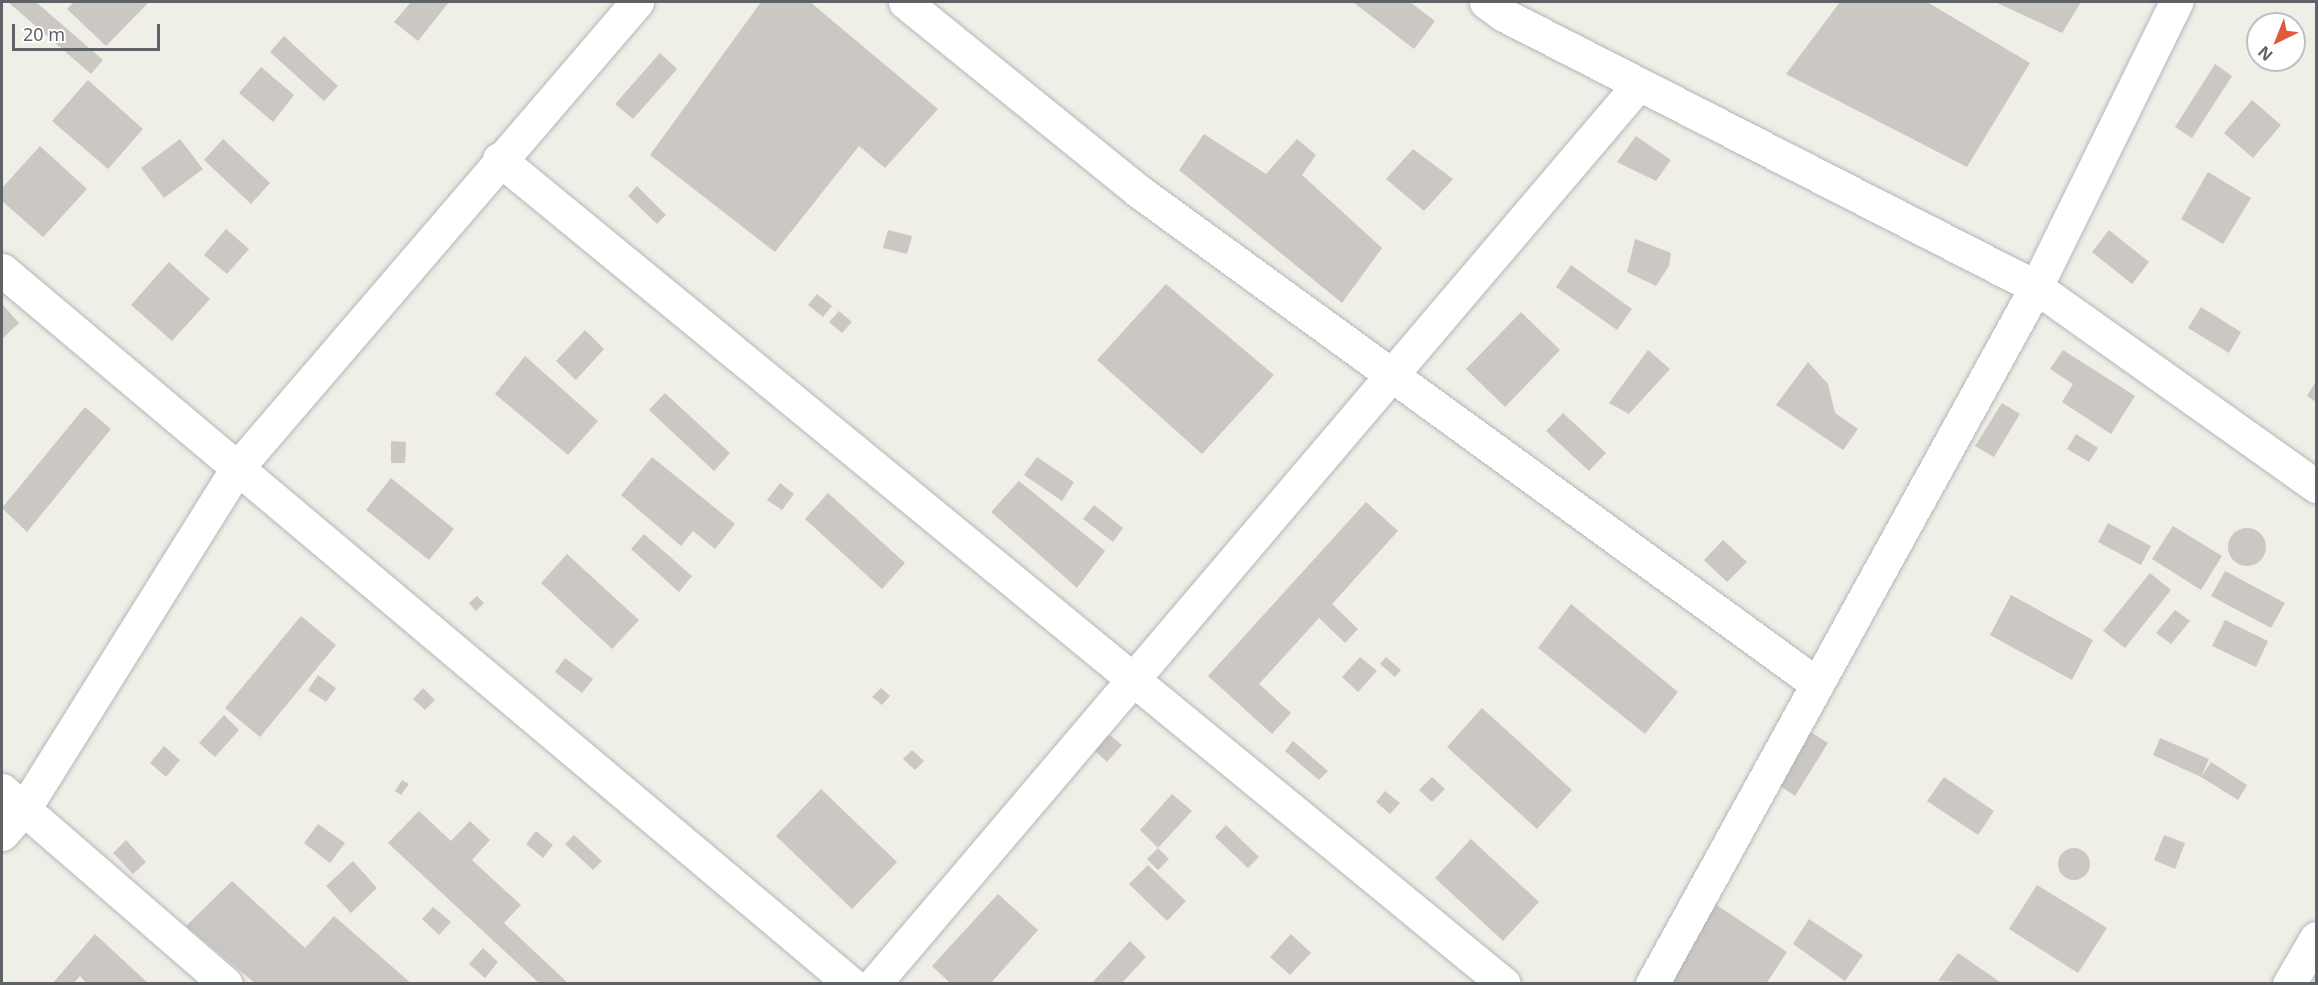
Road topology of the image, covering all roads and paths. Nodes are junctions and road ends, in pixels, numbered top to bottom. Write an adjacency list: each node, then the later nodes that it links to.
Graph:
1 (637, 2): 6 (street)
2 (905, 2): 9 (street)
3 (2176, 2): 8 (street)
4 (1501, 6): 5 (street)
5 (1640, 84): 8 (street); 9 (street)
6 (500, 159): 10 (street); 12 (street)
7 (2, 270): 10 (street)
8 (2036, 287): 11 (street); 13 (street)
9 (1392, 376): 12 (street); 13 (street)
10 (238, 468): 14 (street); 18 (street)
11 (2316, 486)
12 (1132, 681): 19 (street); 20 (street)
13 (1817, 684): 21 (street)
14 (13, 799): 15 (street); 17 (street)
15 (2, 834)
16 (2316, 938): 22 (street)
17 (226, 984)
18 (851, 984)
19 (874, 984)
20 (1504, 984)
21 (1652, 984)
22 (2289, 984)

